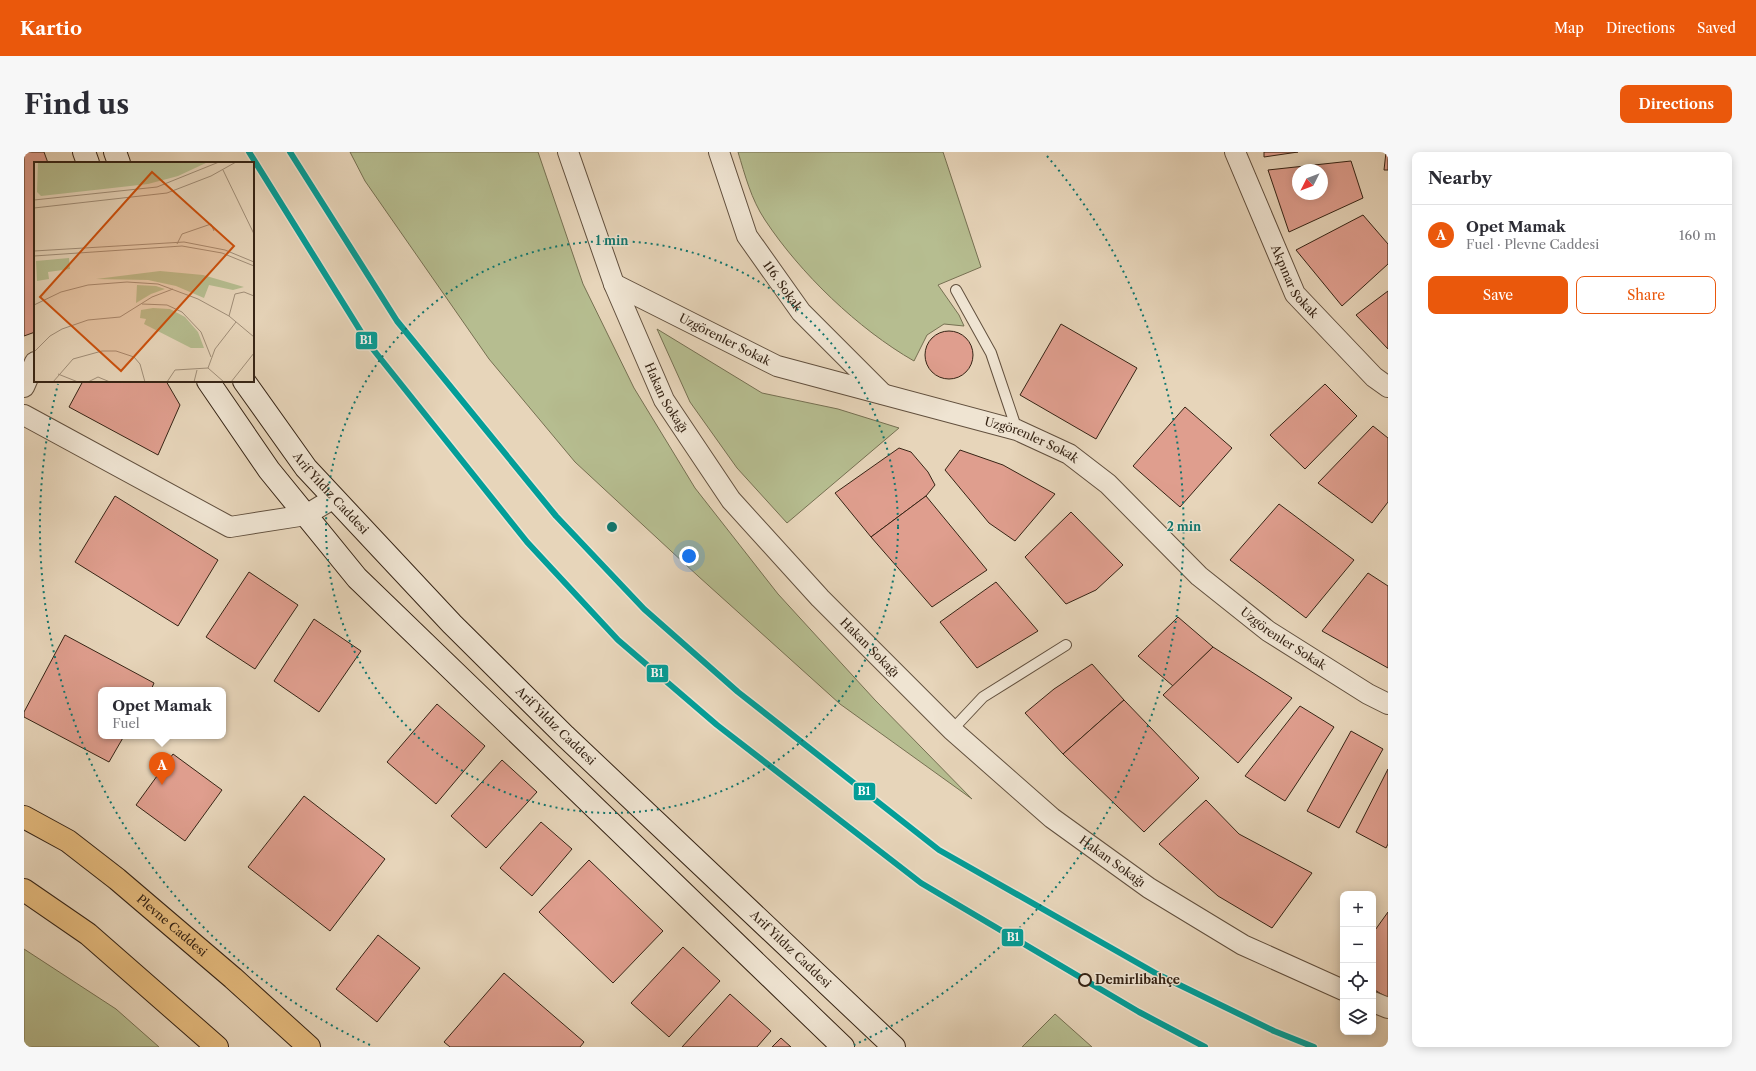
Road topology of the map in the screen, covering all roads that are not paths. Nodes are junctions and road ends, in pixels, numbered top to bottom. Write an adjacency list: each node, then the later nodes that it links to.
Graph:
1 (84, 152): 6 (main road)
2 (115, 152): 7 (main road)
3 (568, 152): 8 (street, Hakan Sokağı)
4 (719, 152): 15 (street, 116. Sokak)
5 (1235, 152): 14 (street, Akpınar Sokak)
6 (88, 162)
7 (119, 162)
8 (614, 284): 15 (street, Uzgörenler Sokak); 22 (street, Hakan Sokağı)
9 (956, 290): 17 (lane)
10 (34, 364): 13 (street)
11 (209, 382): 19 (main road)
12 (245, 382): 18 (main road, Arif Yıldız Caddesi)
13 (24, 387)
14 (1388, 387)
15 (884, 396): 17 (street, Uzgörenler Sokak)
16 (24, 415): 19 (street)
17 (1017, 430): 21 (street, Uzgörenler Sokak)
18 (334, 498): 19 (street); 31 (main road, Arif Yıldız Caddesi)
19 (306, 515): 30 (main road)
20 (1066, 645): 22 (lane)
21 (1388, 704)
22 (952, 730): 25 (street, Hakan Sokağı)
23 (24, 817): 29 (main road, Plevne Caddesi)
24 (24, 890): 28 (main road)
25 (1340, 989)
26 (1376, 1003): 27 (street)
27 (1388, 1008)
28 (217, 1047)
29 (309, 1047)
30 (843, 1047)
31 (894, 1047)

